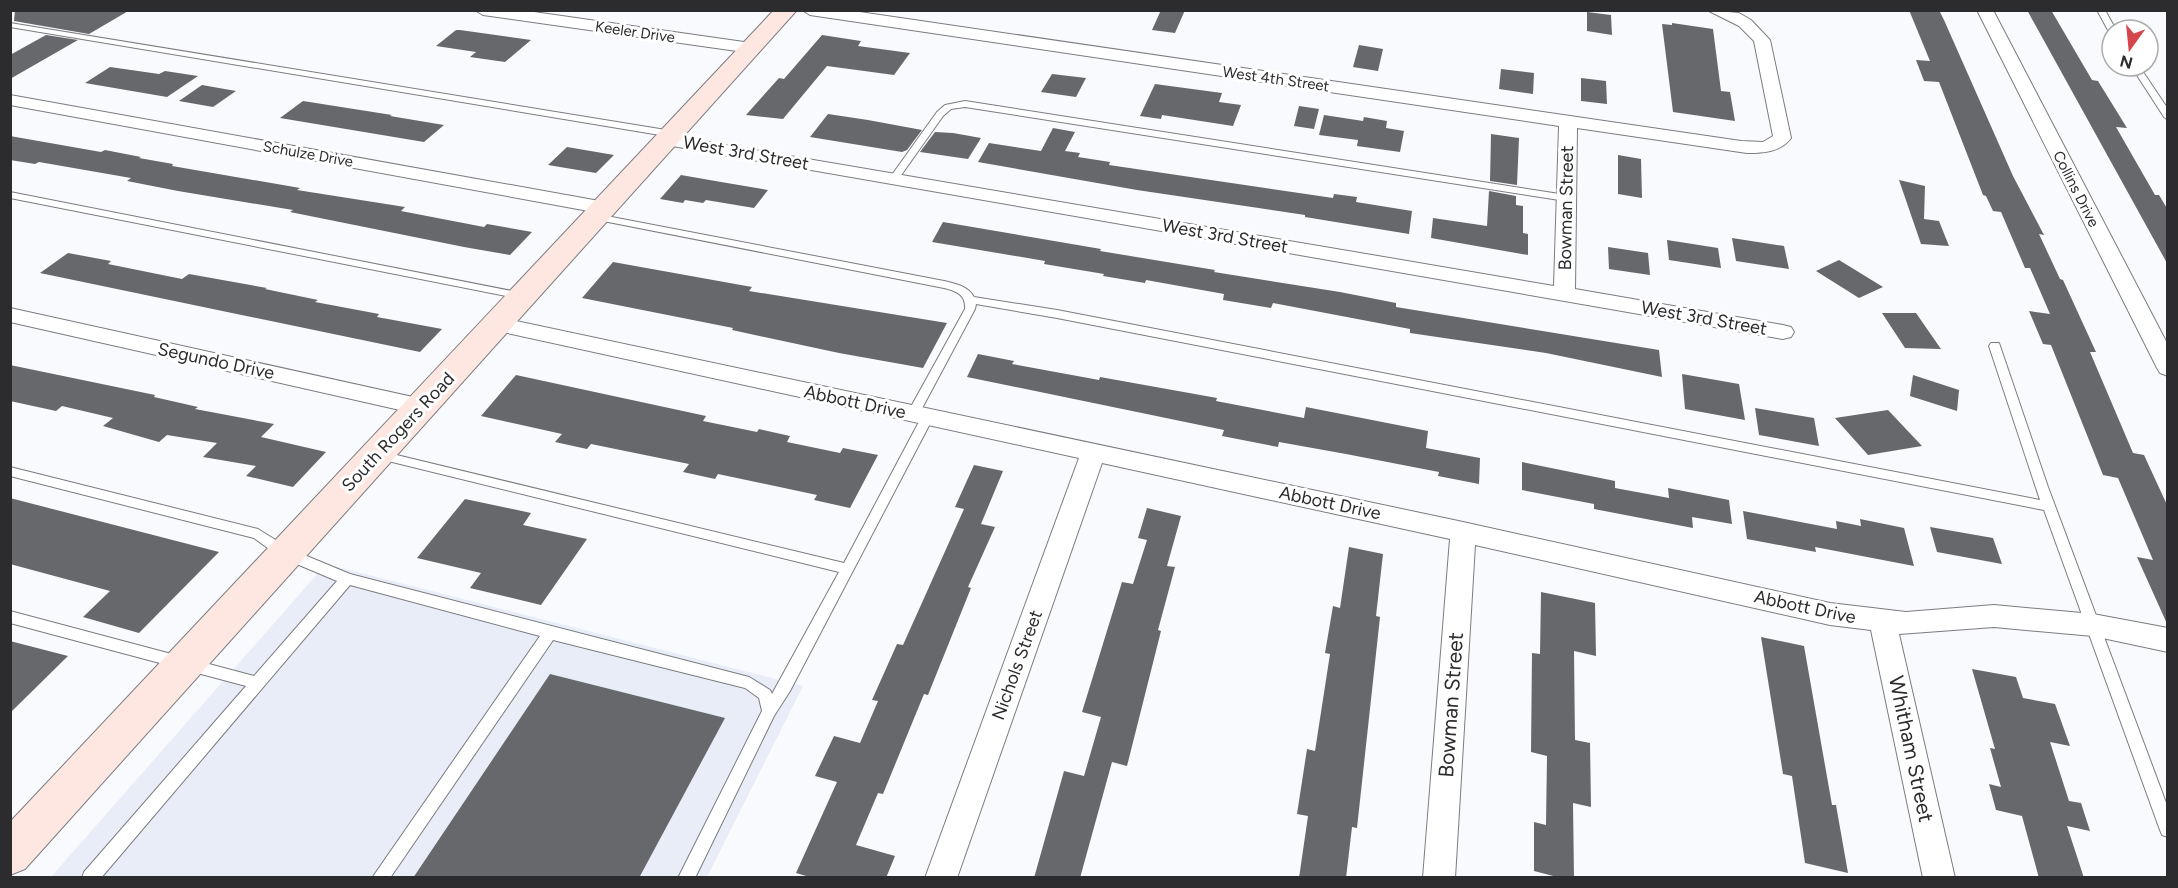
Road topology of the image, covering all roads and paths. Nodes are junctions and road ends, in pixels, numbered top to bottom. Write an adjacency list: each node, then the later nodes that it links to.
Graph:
1 (483, 10): 7 (street, Keeler Drive)
2 (786, 10): 7 (street, South Rogers Road)
3 (810, 10): 11 (street, West 4th Street)
4 (1985, 10): 24 (street, Collins Drive)
5 (1716, 11): 11 (street, West 4th Street)
6 (10, 25): 12 (lane)
7 (752, 48): 12 (street, South Rogers Road)
8 (2143, 78): 10 (lane)
9 (10, 100): 16 (street, Schulze Drive)
10 (2168, 117)
11 (1568, 122): 15 (street, Bowman Street)
12 (669, 137): 13 (street, West 3rd Street); 16 (street, South Rogers Road)
13 (894, 179): 15 (lane); 17 (street, West 3rd Street)
14 (10, 195): 18 (lane)
15 (1566, 198): 17 (street, Bowman Street)
16 (600, 212): 18 (street, South Rogers Road); 19 (lane)
17 (1564, 294): 22 (street, West 3rd Street)
18 (523, 296): 21 (street, South Rogers Road)
19 (970, 300): 26 (lane); 30 (lane)
20 (10, 315): 25 (street, Segundo Drive)
21 (497, 324): 25 (street, South Rogers Road); 26 (street, Abbott Drive)
22 (1783, 332)
23 (1995, 346): 30 (lane)
24 (2168, 368)
25 (422, 407): 28 (street, South Rogers Road)
26 (920, 416): 27 (street, Abbott Drive); 33 (lane)
27 (1093, 453): 31 (street, Abbott Drive); 48 (street, Nichols Street)
28 (378, 454): 32 (street, South Rogers Road); 33 (lane)
29 (10, 471): 32 (lane)
30 (2049, 506): 37 (lane)
31 (1463, 532): 36 (street, Abbott Drive); 49 (street, Bowman Street)
32 (285, 553): 34 (lane); 40 (street, South Rogers Road)
33 (848, 568): 42 (lane)
34 (347, 579): 38 (lane); 41 (lane)
35 (10, 617): 40 (lane)
36 (1883, 621): 37 (street, Abbott Drive); 50 (street, Whitham Street)
37 (2093, 625): 39 (street, Abbott Drive); 43 (lane)
38 (550, 633): 42 (lane); 46 (lane)
39 (2168, 640)
40 (182, 665): 41 (lane); 44 (street, South Rogers Road)
41 (256, 683): 45 (lane)
42 (769, 711): 47 (lane)
43 (2168, 830)
44 (10, 854)
45 (90, 878)
46 (380, 878)
47 (686, 878)
48 (941, 878)
49 (1439, 878)
50 (1939, 878)

